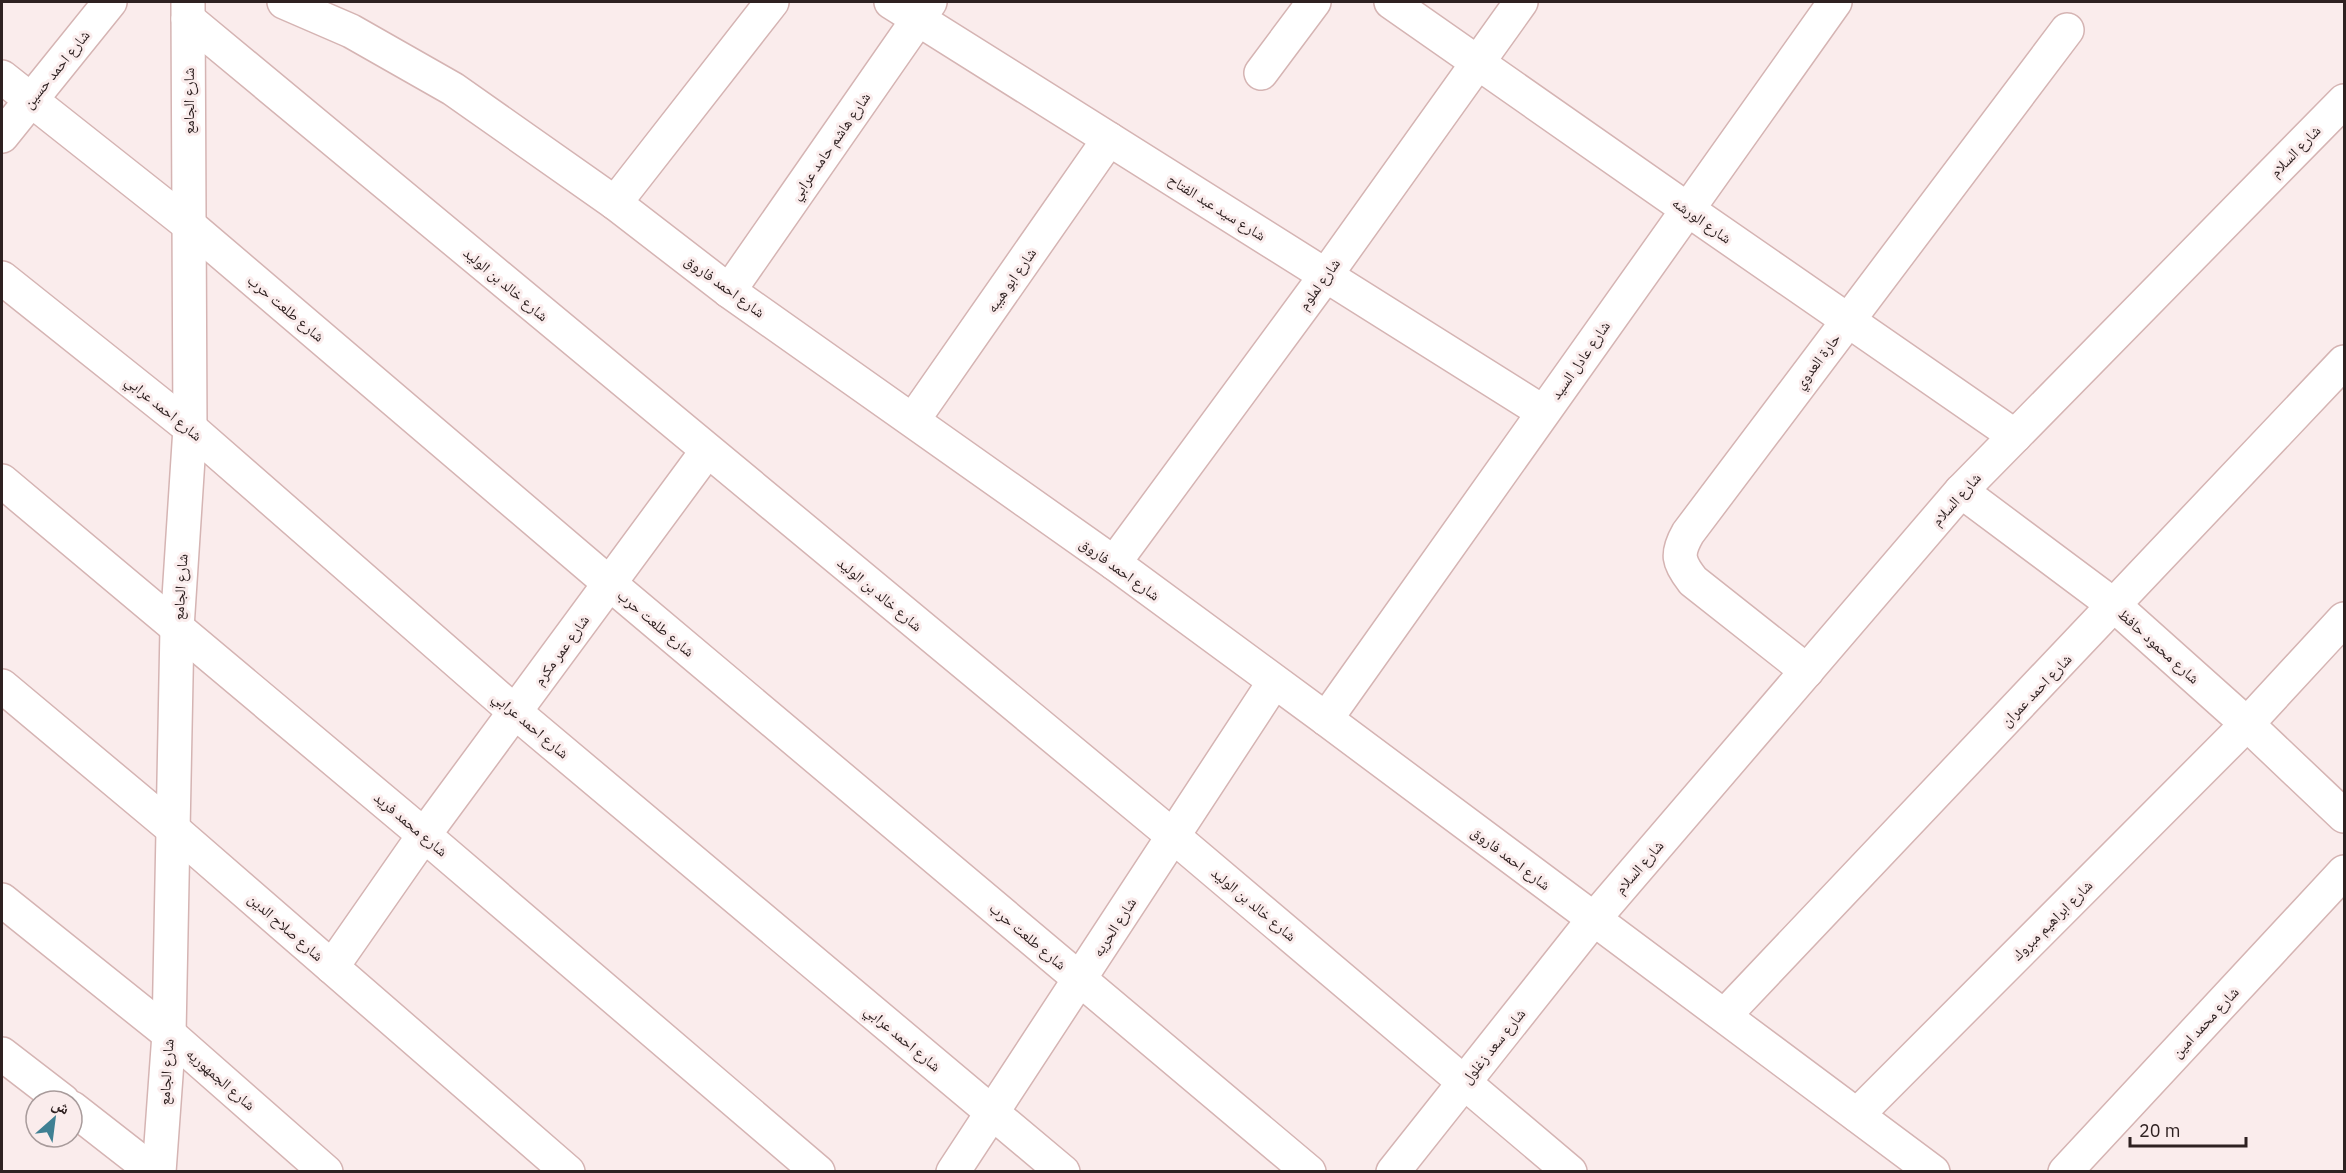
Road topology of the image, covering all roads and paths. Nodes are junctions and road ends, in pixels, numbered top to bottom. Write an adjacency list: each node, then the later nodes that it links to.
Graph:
1 (110, 2): 15 (street, شارع احمد حسين)
2 (284, 2): 19 (street, شارع احمد فاروق)
3 (772, 2): 19 (street)
4 (891, 2): 10 (street, شارع سيد عبد الفتاح)
5 (1314, 2): 13 (street)
6 (1391, 2): 12 (street, شارع الورشه)
7 (1521, 2): 12 (street, شارع لملوم)
8 (1835, 2): 20 (street, شارع عادل السيد)
9 (188, 10): 21 (street, شارع الجامع); 31 (street, شارع خالد بن الوليد)
10 (924, 10): 18 (street, شارع سيد عبد الفتاح); 24 (street, شارع هاشم حامد عرابي)
11 (2067, 30): 25 (street, حارة العدوي)
12 (1478, 61): 20 (street, شارع الورشه); 22 (street, شارع لملوم)
13 (1261, 73)
14 (2, 76): 15 (street, شارع طلعت حرب)
15 (30, 100): 17 (street, شارع احمد حسين); 21 (street, شارع طلعت حرب)
16 (2344, 101): 30 (street, شارع السلام)
17 (2, 136)
18 (1109, 139): 22 (street, شارع سيد عبد الفتاح); 28 (street, شارع ابو هيبه)
19 (615, 203): 24 (street, شارع احمد فاروق)
20 (1687, 209): 25 (street, شارع الورشه); 27 (street, شارع عادل السيد)
21 (189, 225): 29 (street, شارع الجامع); 35 (street, شارع طلعت حرب)
22 (1326, 275): 27 (street, شارع سيد عبد الفتاح); 34 (street, شارع لملوم)
23 (2, 278): 29 (street, شارع احمد عرابي)
24 (729, 291): 28 (street, شارع احمد فاروق)
25 (1848, 320): 30 (street, شارع الورشه); 39 (street, حارة العدوي)
26 (2344, 362): 36 (street, شارع احمد عمران)
27 (1544, 412): 43 (street, شارع عادل السيد)
28 (913, 420): 34 (street, شارع احمد فاروق)
29 (190, 428): 38 (street, شارع الجامع); 42 (street, شارع احمد عرابي)
30 (2015, 436): 33 (street, شارع السلام)
31 (707, 451): 35 (street, شارع عمر مكرم); 48 (street, شارع خالد بن الوليد)
32 (2, 481): 38 (street, شارع محمد فريد)
33 (1961, 491): 36 (street, شارع محمود حافظ); 39 (street, شارع السلام)
34 (1114, 563): 40 (street, شارع احمد فاروق)
35 (609, 583): 42 (street, شارع عمر مكرم); 53 (street, شارع طلعت حرب)
36 (2115, 606): 44 (street, شارع محمود حافظ); 54 (street, شارع احمد عمران)
37 (2344, 619): 44 (street, شارع ابراهيم مبروك)
38 (177, 628): 46 (street, شارع الجامع); 47 (street, شارع محمد فريد)
39 (1808, 671): 51 (street, شارع السلام)
40 (1274, 682): 43 (street, شارع احمد فاروق); 48 (street, شارع الحريه)
41 (2, 686): 46 (street, شارع صلاح الدين)
42 (515, 712): 47 (street, شارع عمر مكرم); 59 (street, شارع احمد عرابي)
43 (1326, 719): 51 (street, شارع احمد فاروق)
44 (2247, 724): 45 (street, شارع محمود حافظ); 60 (street, شارع ابراهيم مبروك)
45 (2344, 816)
46 (173, 829): 52 (street, شارع صلاح الدين); 55 (street, شارع الجامع)
47 (424, 835): 52 (street, شارع عمر مكرم); 66 (street, شارع محمد فريد)
48 (1173, 836): 53 (street, شارع الحريه); 57 (street, شارع خالد بن الوليد)
49 (2344, 872): 73 (street, شارع محمد امين)
50 (2, 900): 55 (street, شارع الجمهوريه)
51 (1593, 920): 54 (street, شارع احمد فاروق); 57 (street, شارع سعد زغلول)
52 (332, 966): 65 (street, شارع صلاح الدين)
53 (1080, 979): 59 (street, شارع الحريه); 69 (street, شارع طلعت حرب)
54 (1725, 1016): 60 (street, شارع احمد فاروق)
55 (169, 1034): 63 (street, شارع الجامع); 64 (street, شارع الجمهوريه)
56 (2, 1054): 58 (street)
57 (1463, 1083): 70 (street, شارع سعد زغلول); 71 (street, شارع خالد بن الوليد)
58 (47, 1089)
59 (992, 1112): 67 (street, شارع الحريه); 68 (street, شارع احمد عرابي)
60 (1857, 1116): 72 (street, شارع احمد فاروق)
61 (84, 1117): 62 (street)
62 (154, 1172)
63 (159, 1172)
64 (326, 1172)
65 (568, 1172)
66 (818, 1172)
67 (953, 1172)
68 (1063, 1172)
69 (1310, 1172)
70 (1393, 1172)
71 (1570, 1172)
72 (1934, 1172)
73 (2065, 1172)

